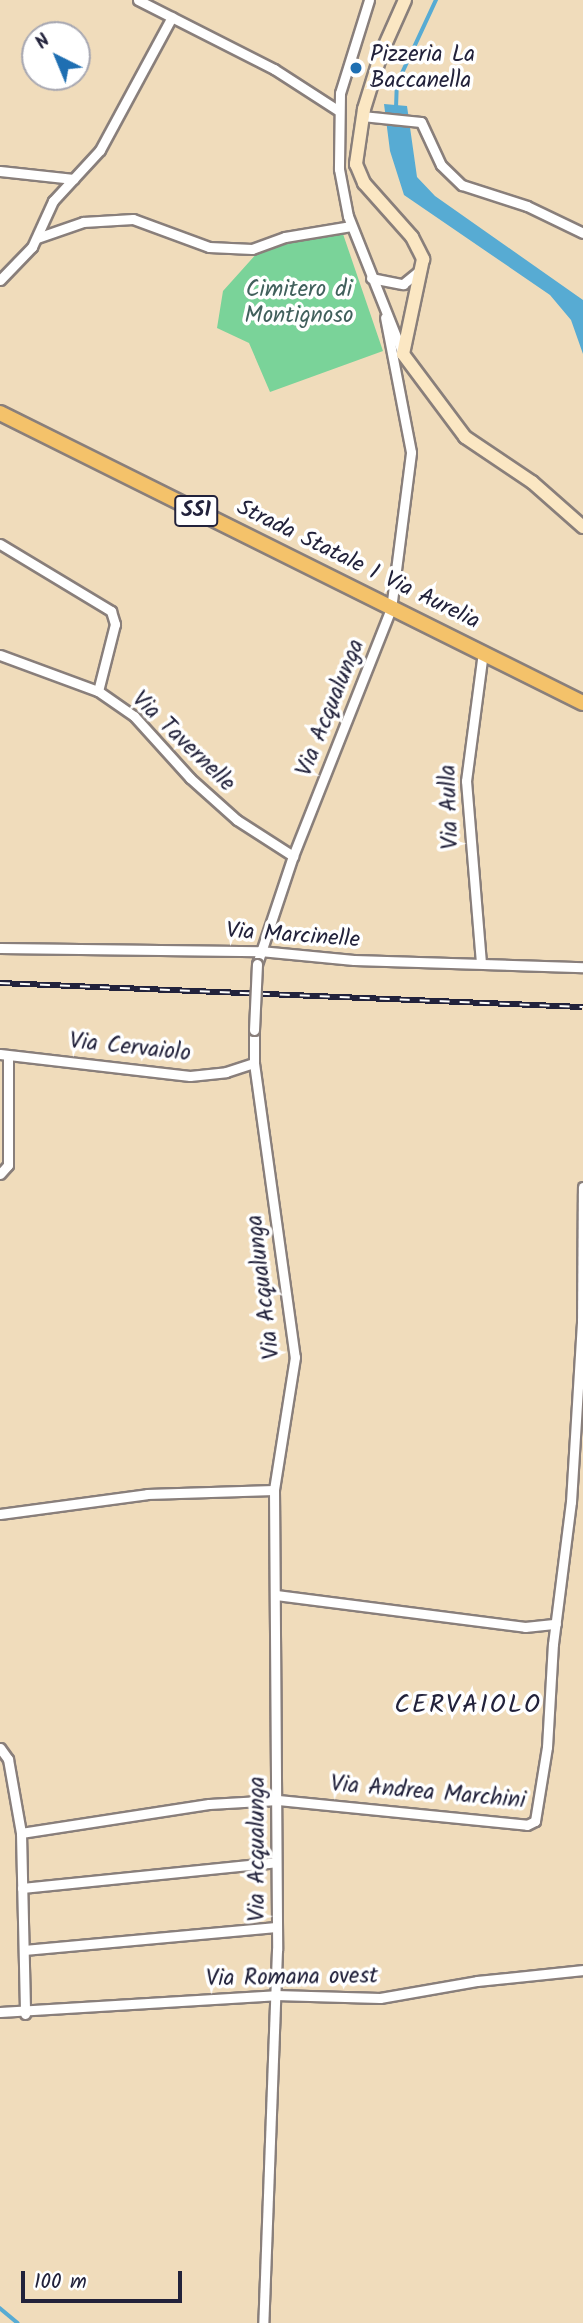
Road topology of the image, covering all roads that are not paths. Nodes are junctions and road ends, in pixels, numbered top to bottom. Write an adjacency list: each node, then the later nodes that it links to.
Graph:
1 (138, 0): 4 (street)
2 (369, 0): 5 (street)
3 (405, 0): 6 (street)
4 (172, 17): 5 (street); 8 (street)
5 (339, 111): 9 (street)
6 (368, 117): 10 (street); 12 (street)
7 (0, 171): 8 (street)
8 (74, 178): 11 (street)
9 (351, 226): 11 (street); 13 (street)
10 (583, 233)
11 (37, 238): 14 (street)
12 (421, 268): 13 (street); 16 (street)
13 (371, 278): 15 (street)
14 (0, 280)
15 (385, 317): 16 (street); 20 (street, Via Acqualunga)
16 (403, 354): 18 (street)
17 (0, 413): 20 (main road, Strada Statale 1 Via Aurelia / SS1)
18 (583, 527)
19 (0, 544): 23 (street)
20 (391, 609): 21 (main road, Strada Statale 1 Via Aurelia / SS1); 25 (street, Via Acqualunga)
21 (483, 652): 24 (main road, Strada Statale 1 Via Aurelia / SS1); 28 (street, Via Aulla)
22 (0, 654): 23 (street, Via Tavernelle)
23 (98, 691): 25 (street, Via Tavernelle)
24 (583, 703)
25 (293, 856): 27 (street, Via Acqualunga)
26 (0, 948): 27 (street, Via Marcinelle)
27 (260, 951): 28 (street, Via Marcinelle); 31 (street, Via Acqualunga, bridge)
28 (481, 963): 29 (street, Via Marcinelle)
29 (583, 967)
30 (4, 1055): 31 (street, Via Cervaiolo); 32 (street)
31 (254, 1063): 34 (street, Via Acqualunga)
32 (0, 1174)
33 (582, 1188): 37 (street, Via Andrea Marchini)
34 (274, 1490): 35 (street); 36 (street, Via Acqualunga)
35 (0, 1514)
36 (276, 1595): 37 (street); 39 (street, Via Acqualunga)
37 (556, 1624): 39 (street, Via Andrea Marchini)
38 (0, 1748): 40 (street)
39 (278, 1800): 40 (street, Via Andrea Marchini); 41 (street, Via Acqualunga)
40 (21, 1833): 42 (street)
41 (276, 1862): 42 (street); 43 (street, Via Acqualunga)
42 (22, 1888): 44 (street)
43 (276, 1927): 44 (street); 46 (street, Via Acqualunga)
44 (24, 1950): 48 (street)
45 (583, 1970): 46 (street, Via Romana ovest)
46 (275, 1995): 48 (street, Via Romana ovest); 49 (street, Via Acqualunga)
47 (0, 2012): 48 (street, Via Romana ovest)
48 (25, 2014)
49 (262, 2323)

